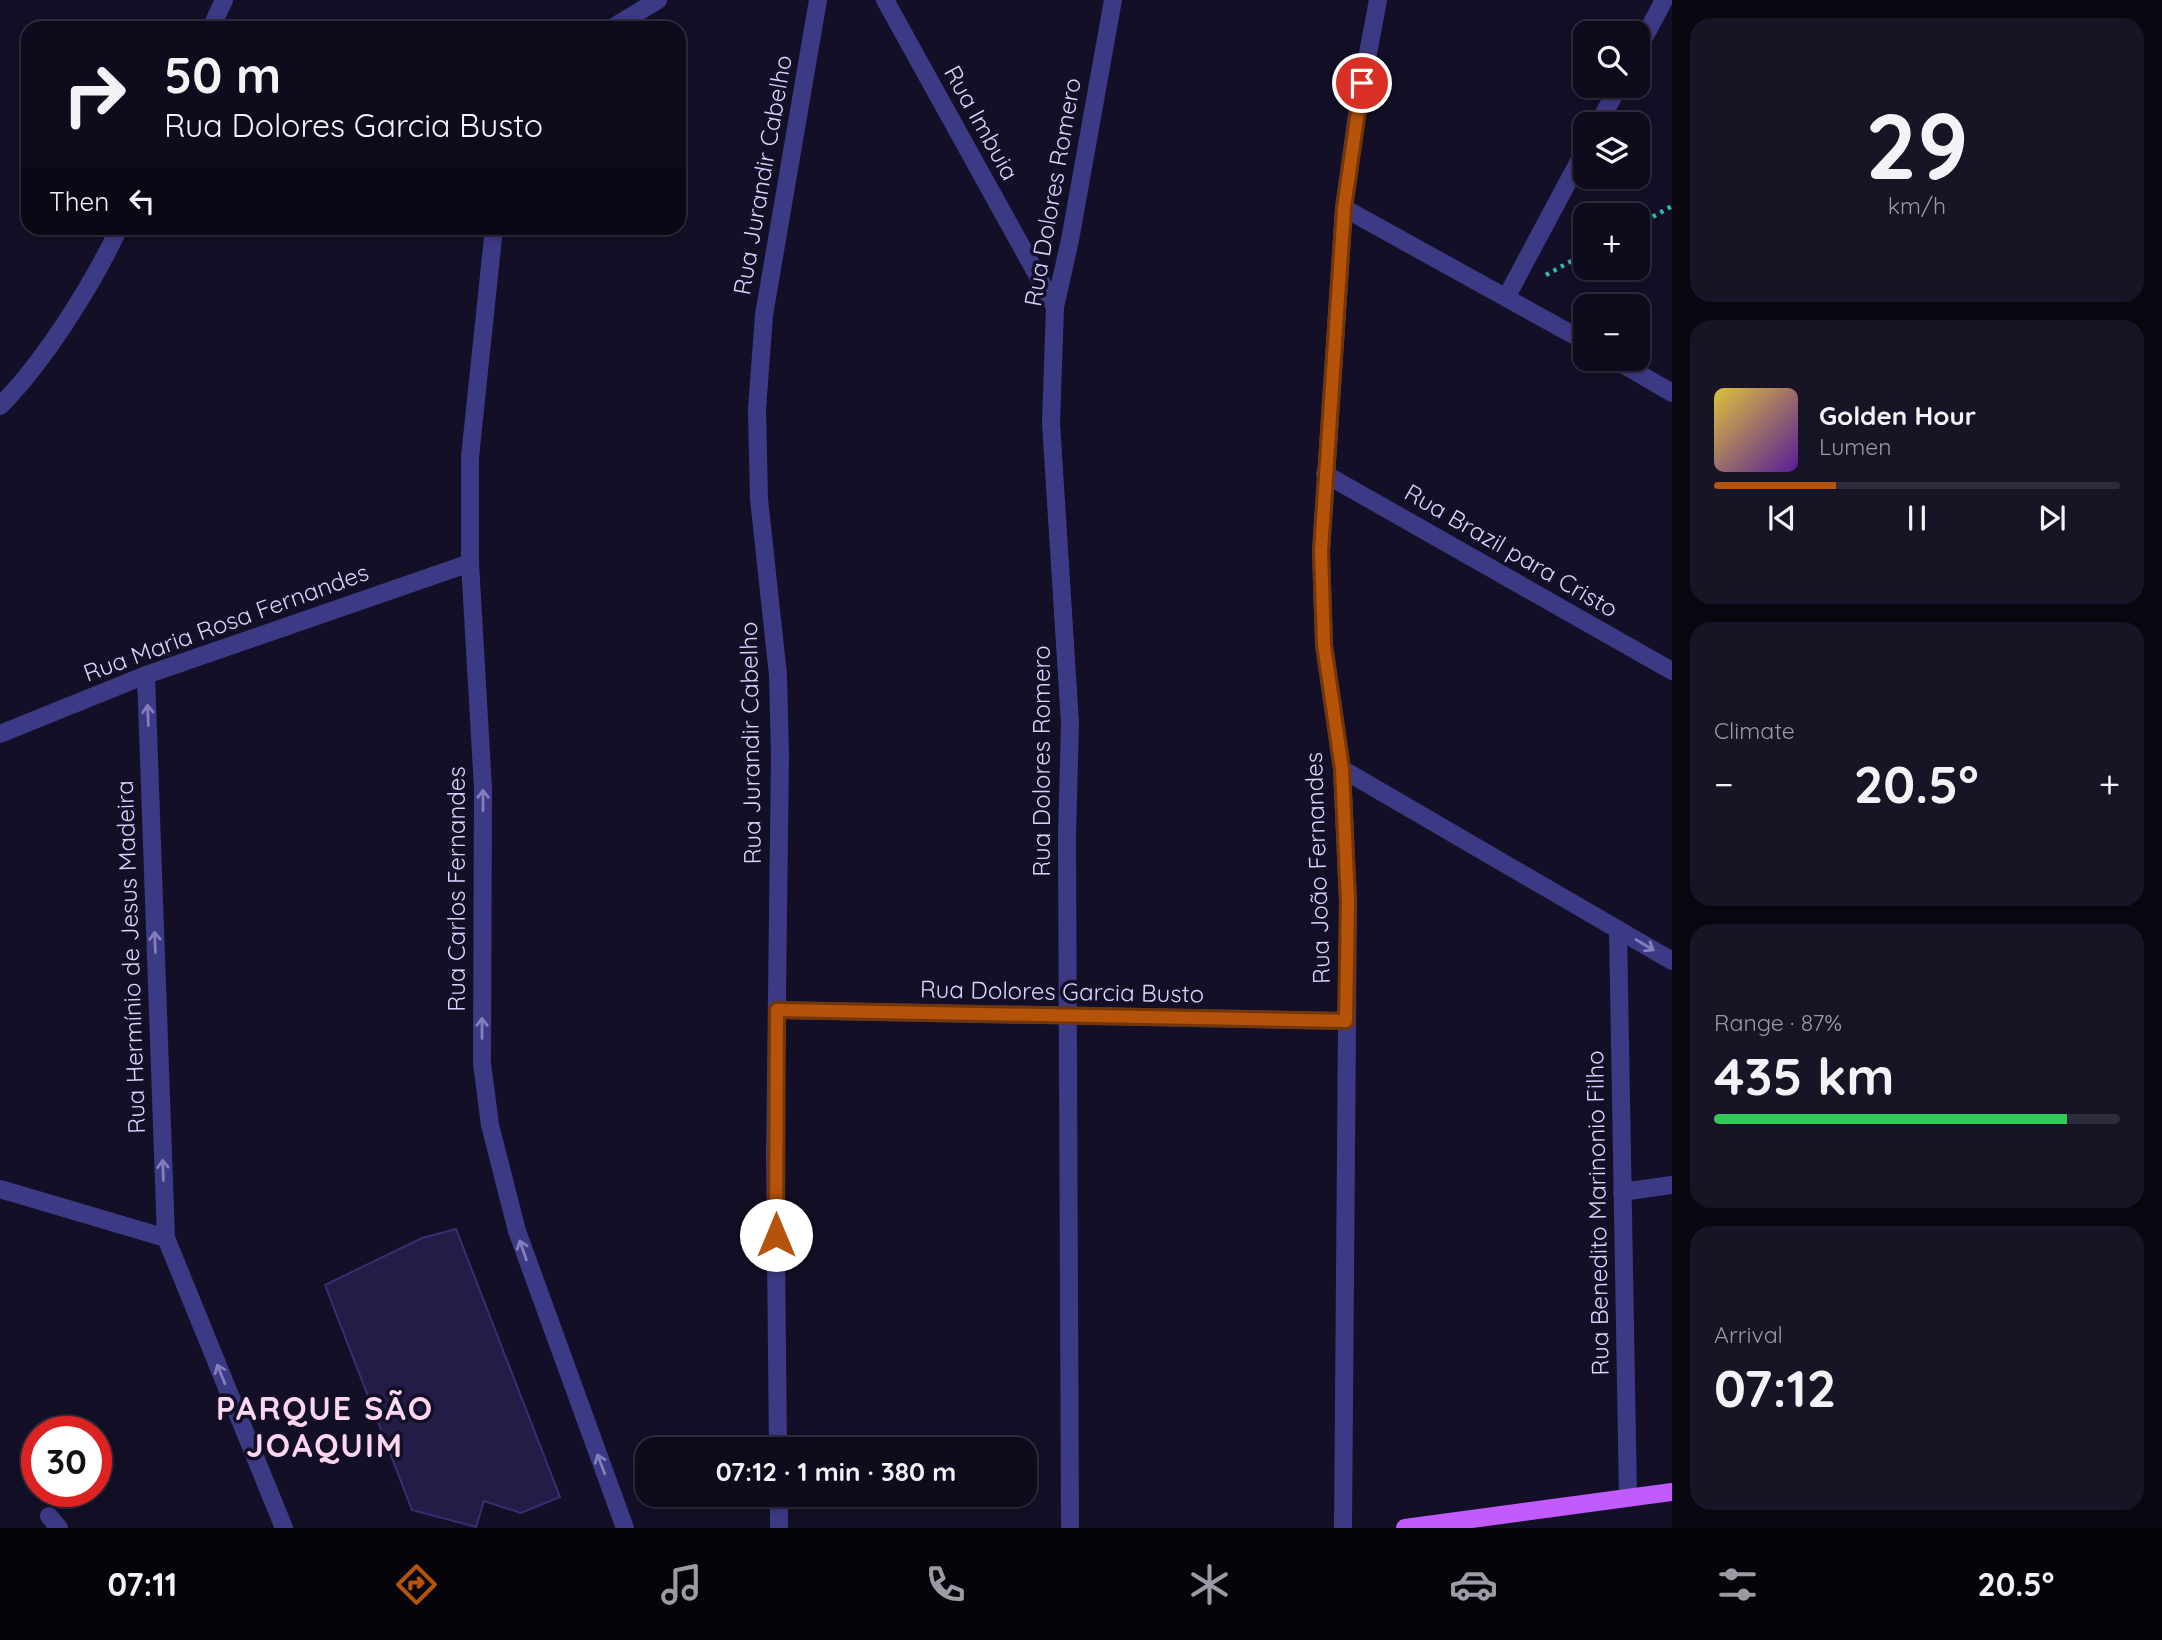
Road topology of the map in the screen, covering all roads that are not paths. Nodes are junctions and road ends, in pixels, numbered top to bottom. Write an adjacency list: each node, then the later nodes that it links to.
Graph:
1 (224, 0): 8 (street)
2 (658, 0): 9 (street)
3 (818, 0): 29 (street, Rua Jurandir Cabelho)
4 (885, 0): 16 (street, Rua Imbuia)
5 (1113, 0): 16 (street, Rua Dolores Romero)
6 (1378, 0): 12 (street, Rua João Fernandes)
7 (1664, 0): 10 (street)
8 (214, 21)
9 (624, 21)
10 (1650, 26)
11 (1573, 172): 15 (street)
12 (1344, 208): 15 (street); 21 (street, Rua João Fernandes)
13 (115, 235): 20 (street)
14 (493, 235): 22 (street, Rua Carlos Fernandes)
15 (1507, 296): 17 (street)
16 (1055, 307): 30 (street, Rua Dolores Romero)
17 (1573, 334)
18 (1634, 371): 19 (street)
19 (1672, 393)
20 (0, 406)
21 (1325, 474): 23 (street, Rua Brazil para Cristo); 26 (street, Rua João Fernandes)
22 (470, 563): 24 (street, Rua Maria Rosa Fernandes); 42 (street, Rua Carlos Fernandes, one-way to 22)
23 (1672, 671)
24 (146, 674): 25 (street, Rua Maria Rosa Fernandes); 35 (street, Rua Hermínio de Jesus Madeira, one-way to 24)
25 (0, 734)
26 (1342, 769): 27 (street); 31 (street, Rua João Fernandes)
27 (1618, 929): 28 (street, one-way to 28); 34 (street, Rua Benedito Marinonio Filho)
28 (1672, 961)
29 (777, 1010): 30 (street, Rua Dolores Garcia Busto); 36 (street, Rua Jurandir Cabelho)
30 (1070, 1017): 31 (street, Rua Dolores Garcia Busto); 44 (street, Rua Dolores Romero)
31 (1346, 1021): 45 (street, Rua João Fernandes)
32 (1672, 1185): 34 (street)
33 (0, 1189): 35 (street)
34 (1622, 1192): 38 (street, Rua Benedito Marinonio Filho)
35 (166, 1238): 41 (street, one-way to 35)
36 (778, 1437)
37 (1672, 1492): 38 (main road)
38 (1628, 1497): 40 (main road)
39 (779, 1507): 43 (street)
40 (1438, 1526): 46 (main road)
41 (284, 1528)
42 (625, 1528)
43 (779, 1528)
44 (1070, 1528)
45 (1343, 1528)
46 (1405, 1528)

